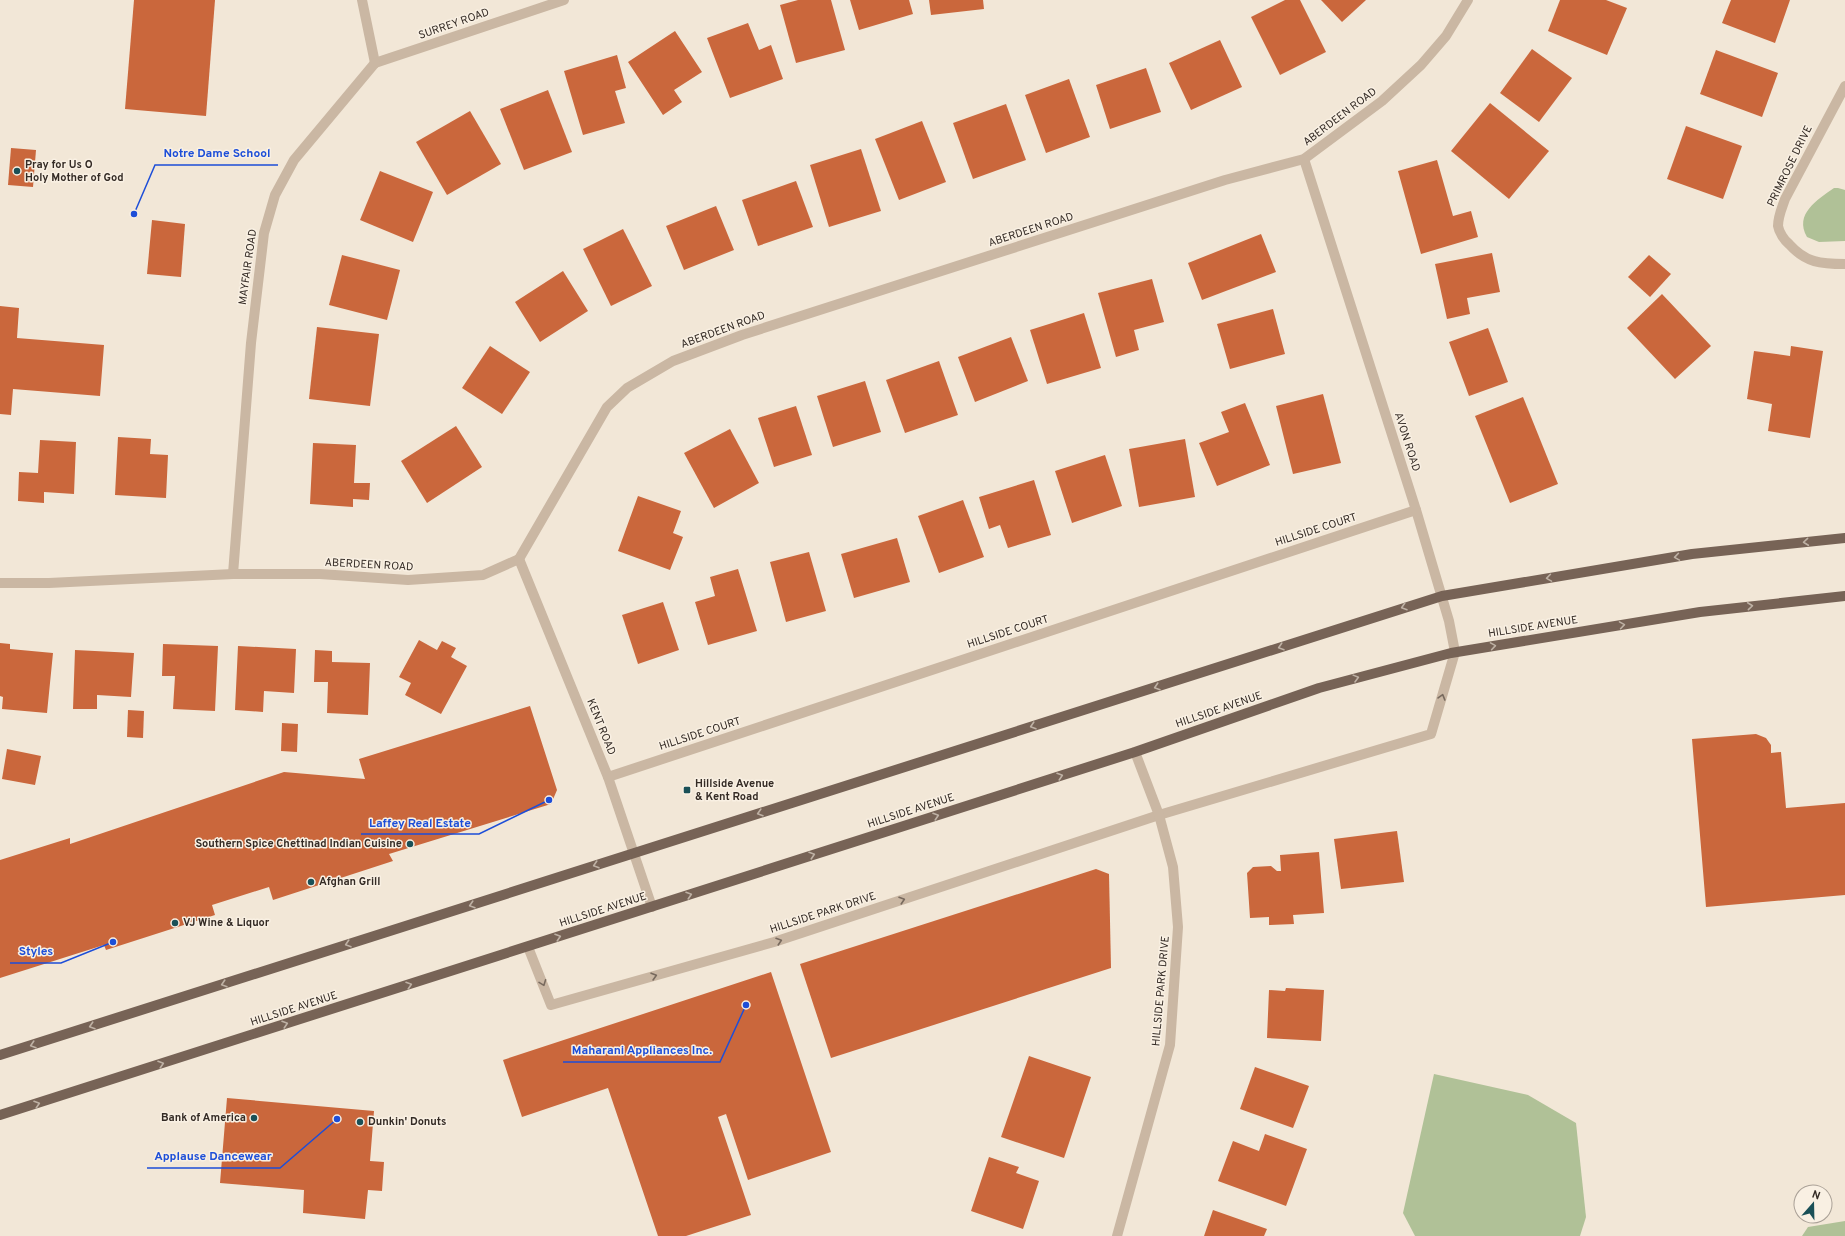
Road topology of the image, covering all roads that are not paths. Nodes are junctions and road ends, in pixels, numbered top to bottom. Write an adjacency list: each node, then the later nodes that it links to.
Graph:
1 (362, 0): 4 (street)
2 (564, 0): 4 (street, SURREY ROAD)
3 (1468, 0): 6 (street, ABERDEEN ROAD)
4 (375, 63): 11 (street, MAYFAIR ROAD)
5 (1845, 86): 7 (street, PRIMROSE DRIVE)
6 (1304, 159): 8 (street, AVON ROAD); 10 (street, ABERDEEN ROAD)
7 (1845, 264)
8 (1416, 510): 13 (street, AVON ROAD); 18 (street, HILLSIDE COURT)
9 (1845, 538): 13 (main road, one-way to 13)
10 (519, 559): 11 (street, ABERDEEN ROAD); 18 (street, KENT ROAD)
11 (233, 574): 12 (street, ABERDEEN ROAD)
12 (0, 583)
13 (1442, 596): 15 (street, AVON ROAD); 20 (main road, one-way to 20)
14 (1845, 596): 15 (main road, HILLSIDE AVENUE, one-way to 14)
15 (1455, 652): 16 (street, AVON ROAD, one-way to 15); 17 (main road, HILLSIDE AVENUE, one-way to 15)
16 (1431, 734): 19 (street, HILLSIDE PARK DRIVE)
17 (1135, 752): 19 (street, HILLSIDE PARK DRIVE); 21 (main road, HILLSIDE AVENUE, one-way to 17)
18 (608, 777): 20 (street, KENT ROAD)
19 (1159, 815): 22 (street, HILLSIDE PARK DRIVE, one-way to 19); 25 (street, HILLSIDE PARK DRIVE)
20 (633, 853): 21 (street, KENT ROAD); 23 (main road, one-way to 23)
21 (652, 907): 22 (main road, HILLSIDE AVENUE, one-way to 21)
22 (528, 946): 24 (main road, HILLSIDE AVENUE, one-way to 22)
23 (0, 1055)
24 (0, 1116)
25 (1118, 1236)

